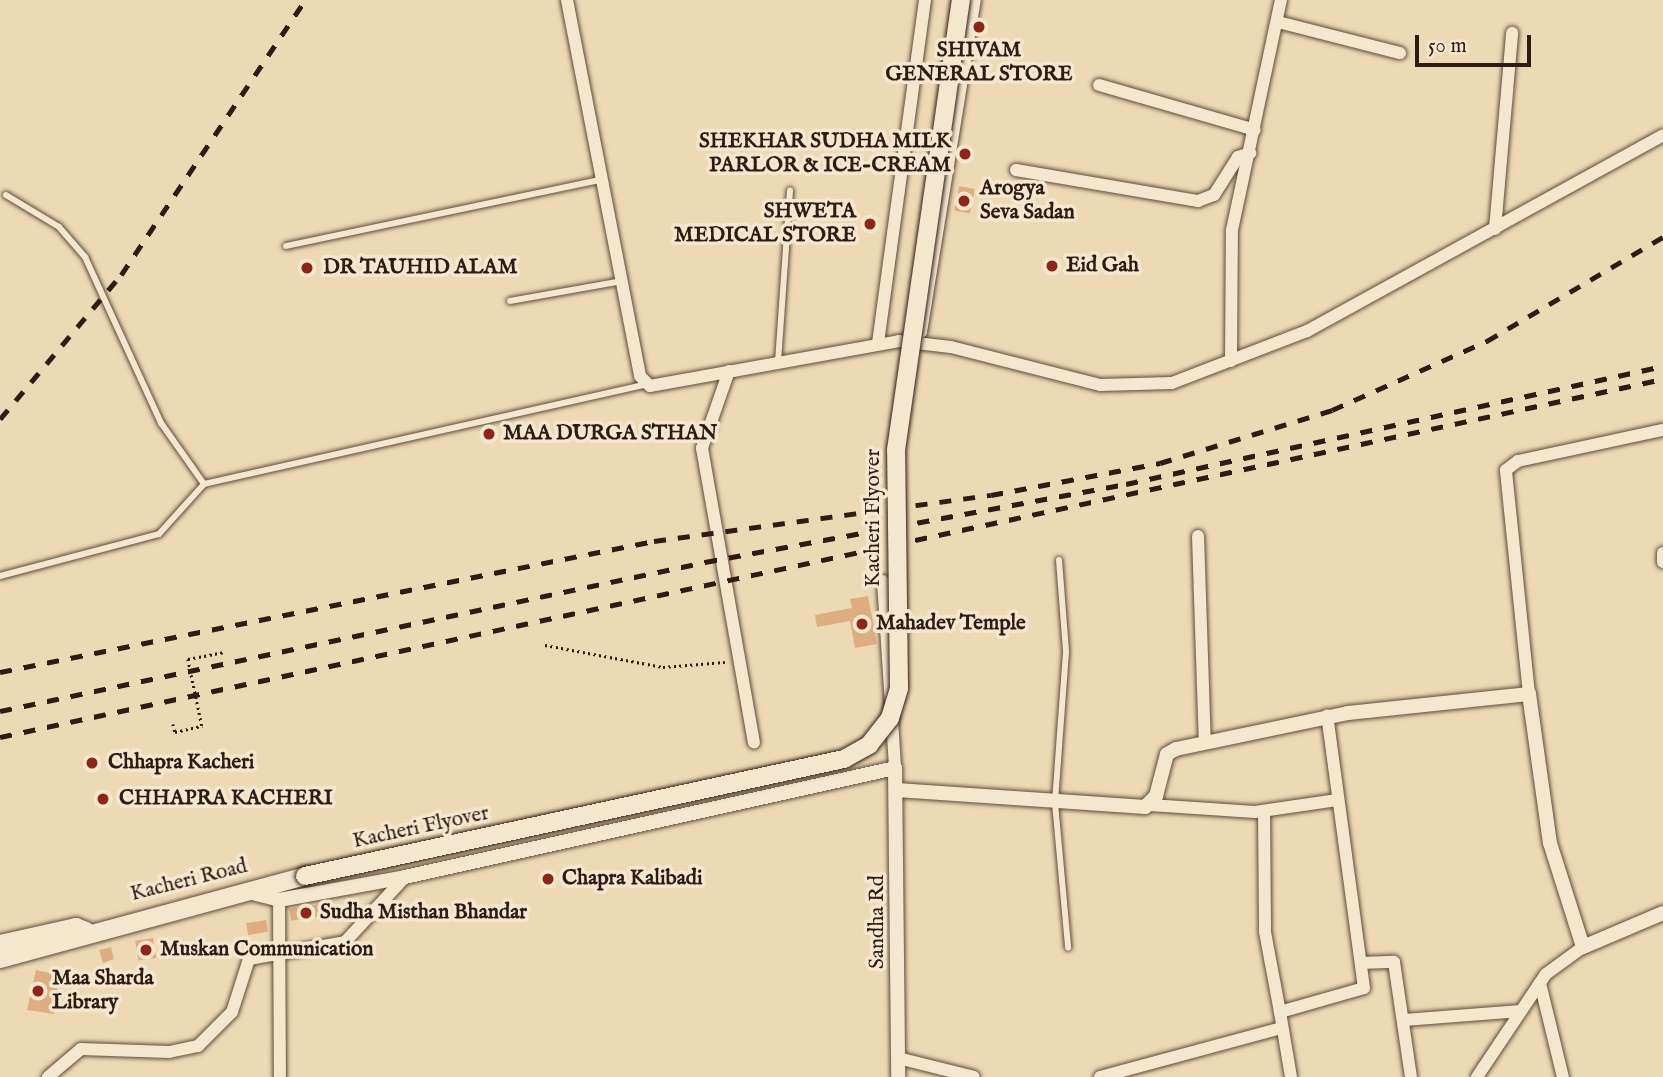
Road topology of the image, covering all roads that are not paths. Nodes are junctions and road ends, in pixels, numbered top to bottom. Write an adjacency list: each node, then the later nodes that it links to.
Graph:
1 (567, 0): 14 (street)
2 (925, 0): 22 (street)
3 (961, 0): 45 (main road, Kacheri Flyover, bridge)
4 (975, 0): 21 (street)
5 (1281, 0): 6 (street)
6 (1278, 22): 8 (street); 10 (street)
7 (1512, 33): 17 (street)
8 (1400, 53)
9 (1099, 85): 10 (street)
10 (1255, 130): 12 (street)
11 (1663, 135): 17 (street)
12 (1250, 153): 13 (street); 23 (street)
13 (1016, 170)
14 (600, 180): 18 (lane); 19 (street)
15 (790, 190): 24 (lane)
16 (6, 195): 28 (lane)
17 (1495, 229): 23 (street)
18 (286, 246)
19 (622, 281): 20 (lane); 26 (street)
20 (510, 301)
21 (919, 343): 22 (street); 23 (street)
22 (877, 344): 24 (street)
23 (1231, 361)
24 (778, 362): 25 (street)
25 (729, 371): 26 (street); 37 (street)
26 (646, 385): 28 (lane)
27 (1663, 430): 35 (street)
28 (204, 484): 33 (lane)
29 (1198, 536): 38 (street)
30 (1663, 552): 32 (street)
31 (1059, 560): 42 (lane)
32 (1663, 562)
33 (0, 576)
34 (883, 581): 39 (street)
35 (1528, 694): 36 (street); 53 (street)
36 (1327, 716): 38 (street); 41 (street)
37 (754, 742)
38 (1205, 742): 43 (street)
39 (895, 768): 40 (street, Sandha Rd); 46 (street)
40 (897, 790): 42 (street); 62 (street, Sandha Rd)
41 (1337, 800): 44 (street); 56 (street)
42 (1055, 803): 43 (street); 52 (lane)
43 (1150, 805): 44 (street)
44 (1264, 811): 59 (street)
45 (304, 876): 47 (main road, Kacheri Road)
46 (405, 877): 48 (street); 54 (street)
47 (241, 891): 48 (street); 50 (main road, Kacheri Road)
48 (279, 900): 54 (street)
49 (1663, 913): 53 (street)
50 (86, 931): 51 (main road, Kacheri Road); 55 (main road, Kacheri Road)
51 (0, 944)
52 (1068, 947)
53 (1583, 947): 57 (street)
54 (282, 951): 63 (street); 64 (street)
55 (0, 959)
56 (1361, 962): 59 (street); 60 (street)
57 (1540, 983): 58 (street); 71 (street)
58 (1521, 1011): 60 (street); 70 (street)
59 (1280, 1012): 61 (street)
60 (1404, 1020): 69 (street)
61 (1282, 1028): 67 (street); 68 (street)
62 (898, 1058): 65 (street, Sandha Rd); 66 (street)
63 (48, 1077)
64 (280, 1077)
65 (898, 1077)
66 (974, 1077)
67 (1100, 1077)
68 (1291, 1077)
69 (1412, 1077)
70 (1477, 1077)
71 (1563, 1077)

